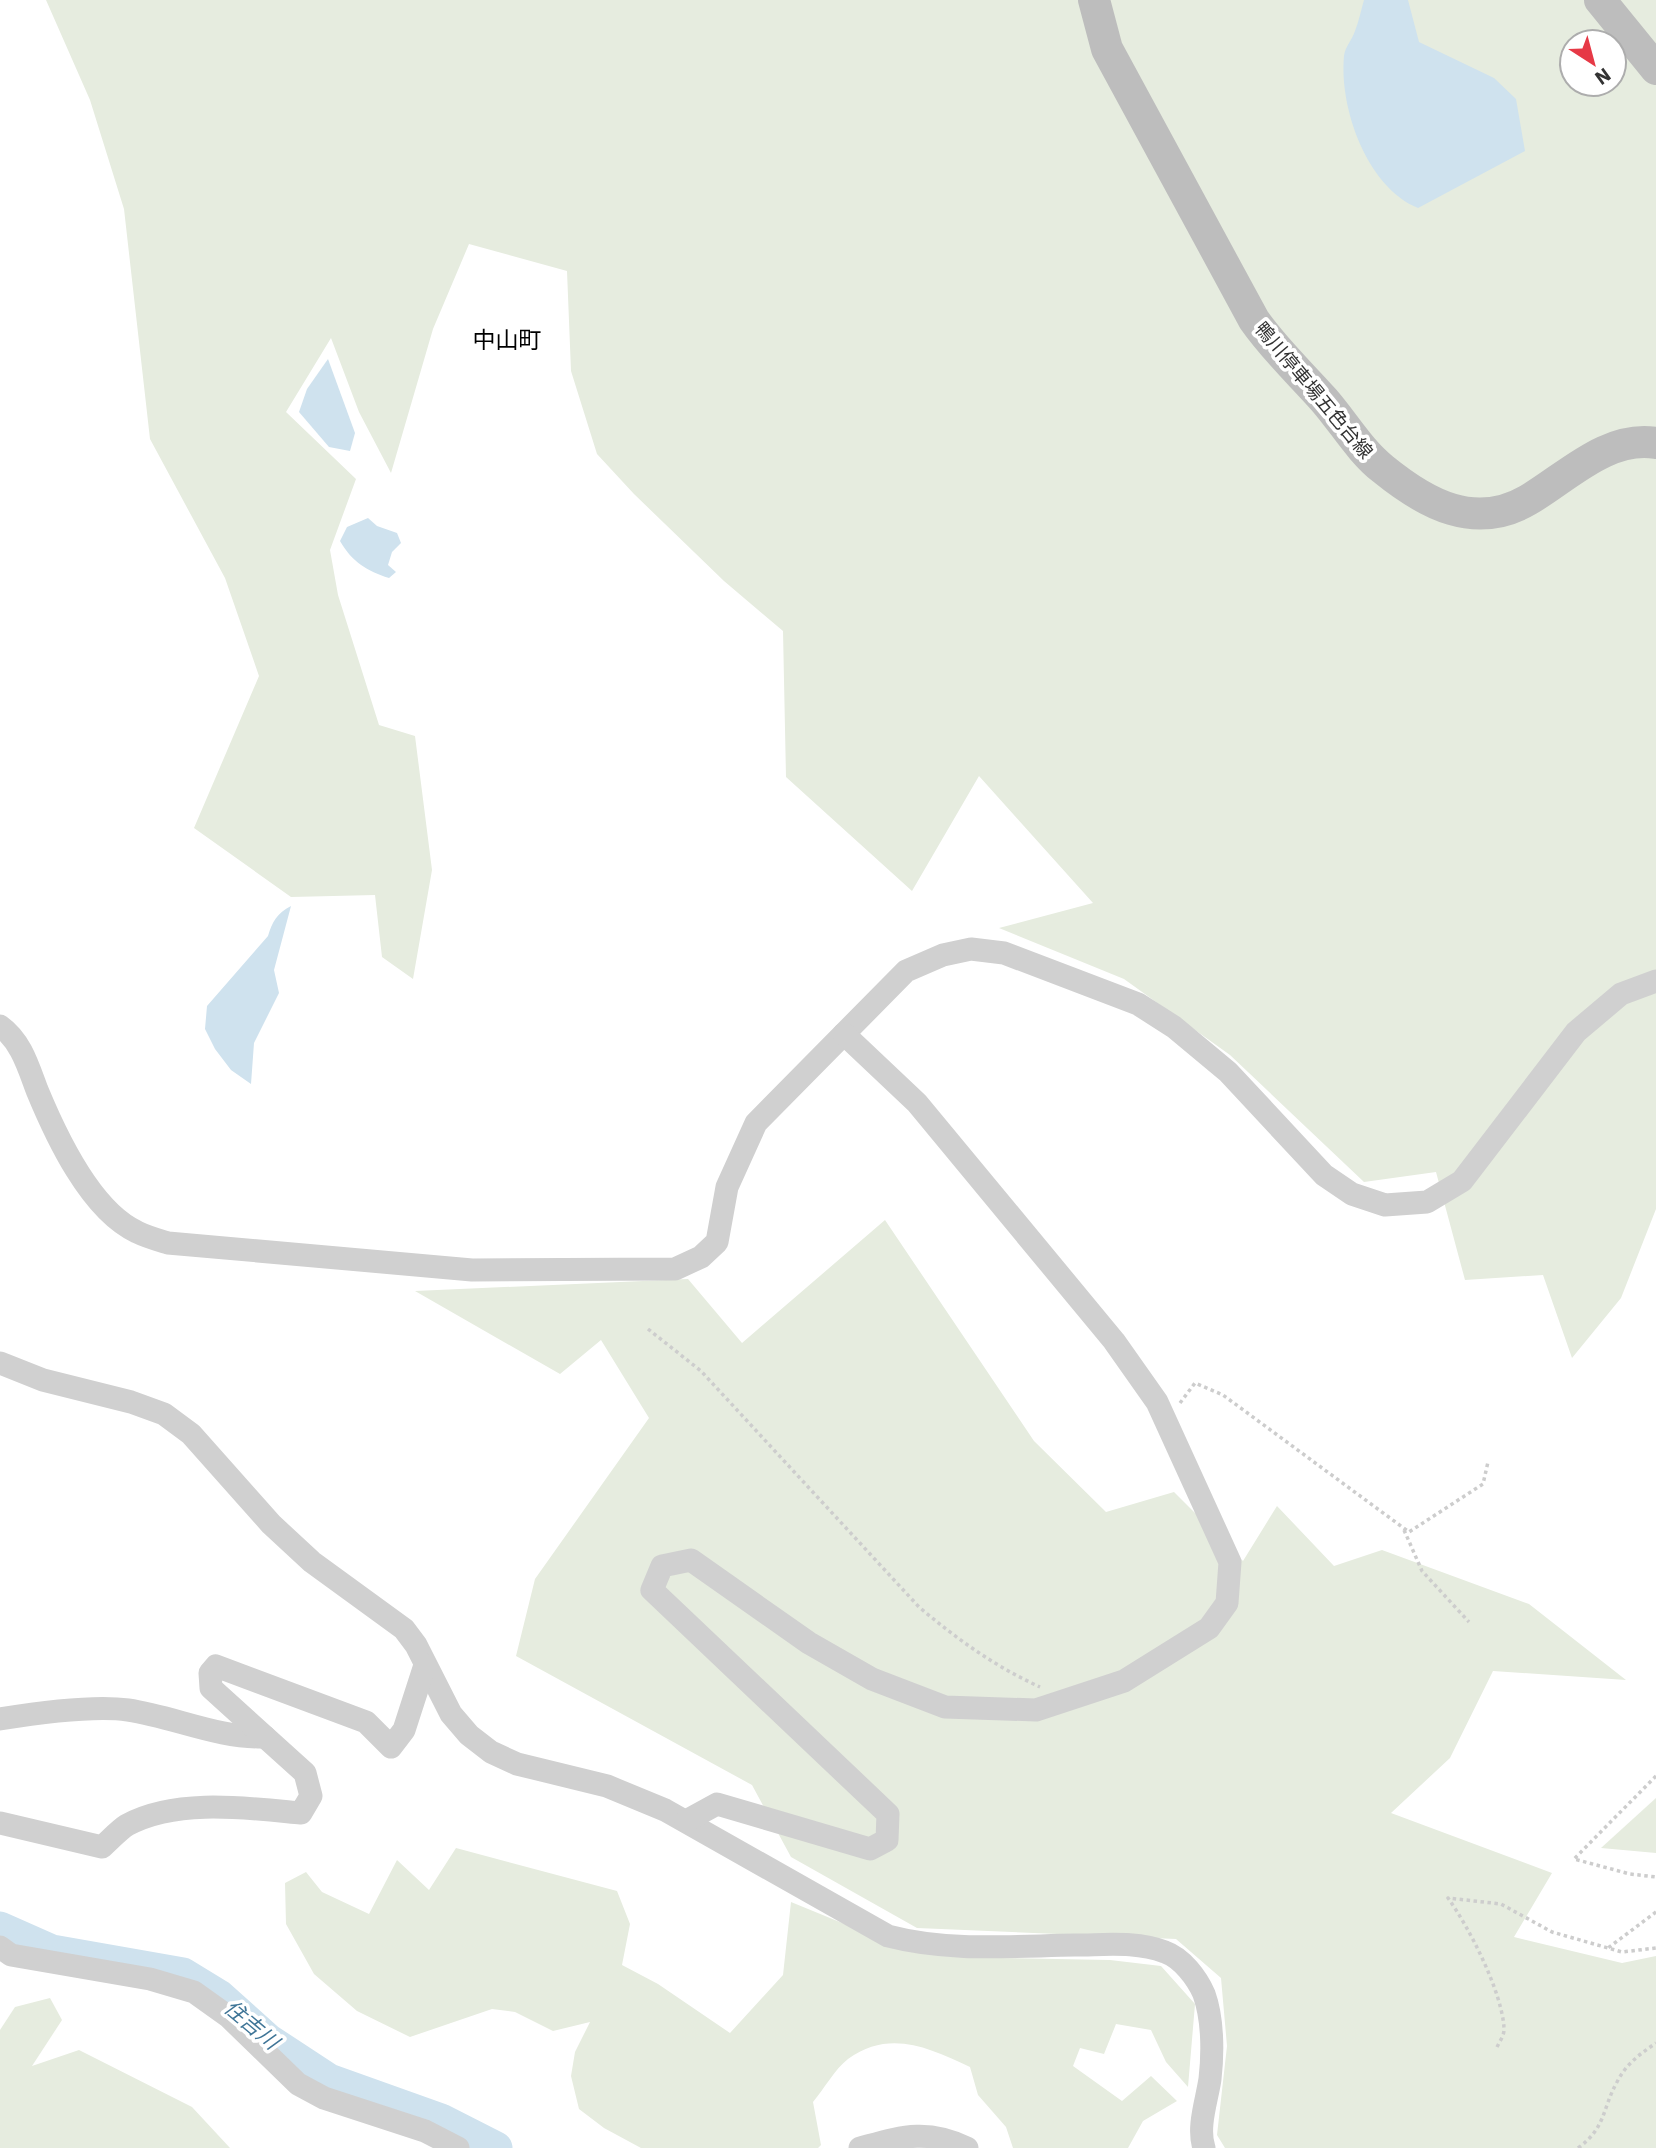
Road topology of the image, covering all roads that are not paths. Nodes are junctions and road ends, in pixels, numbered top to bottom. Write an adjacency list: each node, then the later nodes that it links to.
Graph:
1 (1094, 0): 4 (main road, 鴨川停車場五色台線)
2 (1600, 0): 3 (main road)
3 (1656, 69)
4 (1656, 443)
5 (1656, 981): 7 (street)
6 (0, 1026): 7 (street)
7 (844, 1034): 12 (street)
8 (0, 1363): 9 (street)
9 (425, 1665): 11 (street); 12 (street)
10 (0, 1719): 11 (street)
11 (265, 1737): 13 (street)
12 (686, 1821): 18 (street)
13 (0, 1823)
14 (0, 1947): 15 (street)
15 (458, 2148)
16 (860, 2148): 17 (street)
17 (967, 2148)
18 (1204, 2148)

